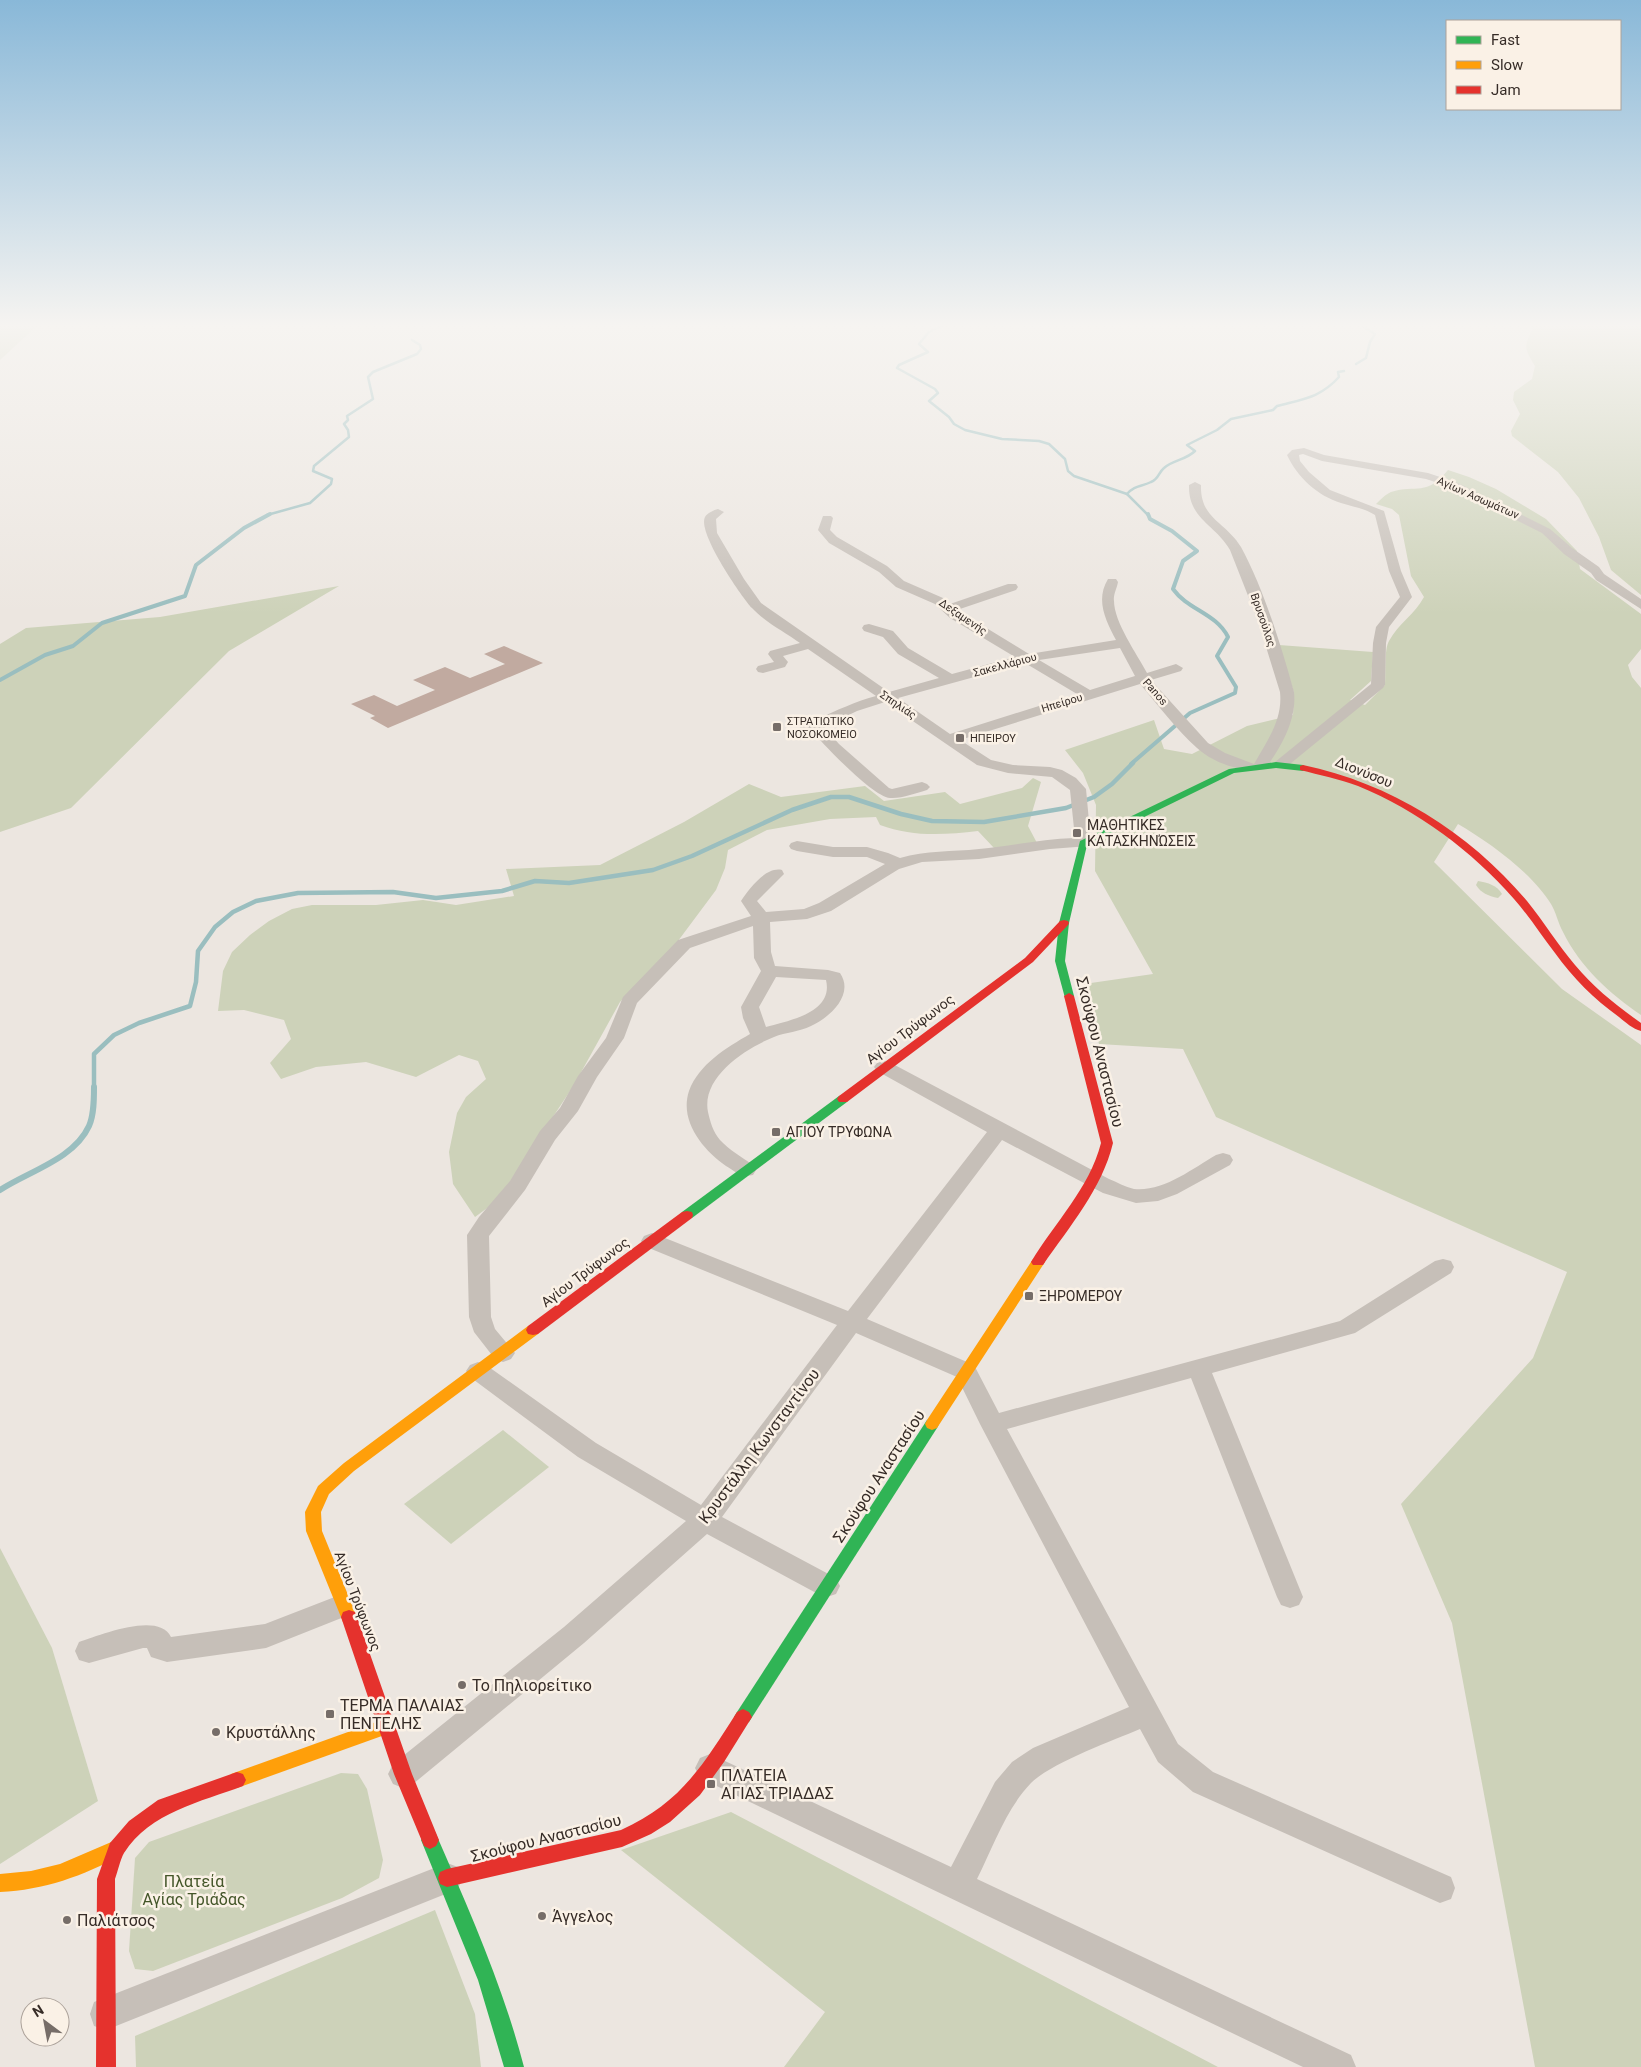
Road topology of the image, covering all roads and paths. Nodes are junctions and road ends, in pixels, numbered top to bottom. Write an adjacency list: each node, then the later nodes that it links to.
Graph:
1 (1196, 485): 21 (street, Βρυσούλας)
2 (718, 512): 10 (street, Σπηλιάς)
3 (827, 518): 7 (street, Δεξαμενής)
4 (1112, 582): 9 (street, Panos)
5 (1012, 587): 7 (street)
6 (1641, 605): 20 (street, Αγίων Ασωμάτων)
7 (949, 609): 11 (street, Δεξαμενής)
8 (868, 628): 14 (street)
9 (1124, 643): 11 (street, Σακελλάριου); 15 (street, Panos)
10 (810, 644): 13 (street); 17 (street, Σπηλιάς)
11 (1026, 658): 14 (street, Σακελλάριου); 16 (street, Δεξαμενής)
12 (1176, 668): 15 (street, Ηπείρου)
13 (763, 670)
14 (950, 679): 17 (street, Σακελλάριου)
15 (1143, 679): 16 (street, Ηπείρου); 18 (street, Panos)
16 (1088, 695): 19 (street, Ηπείρου)
17 (887, 698): 19 (street, Σπηλιάς); 22 (street, Σακελλάριου)
18 (1179, 720): 21 (street, Panos)
19 (948, 738): 23 (street, Σπηλιάς)
20 (1280, 765): 21 (main road, Διονύσου); 32 (main road, Διονύσου)
21 (1254, 767): 23 (main road, Διονύσου)
22 (922, 788)
23 (1082, 843): 25 (street); 28 (main road)
24 (797, 846): 25 (street)
25 (900, 864): 27 (street)
26 (776, 874): 27 (street)
27 (761, 918): 31 (street); 42 (street)
28 (1064, 923): 29 (main road, Αγίου Τρύφωνος); 30 (main road, Σκούφου Αναστασίου)
29 (1029, 960): 30 (main road); 34 (main road, Αγίου Τρύφωνος)
30 (1060, 961): 38 (main road, Σκούφου Αναστασίου)
31 (770, 971): 33 (street); 33 (street)
32 (1641, 1028)
33 (760, 1036): 37 (street)
34 (884, 1067): 35 (street); 37 (main road, Αγίου Τρύφωνος)
35 (999, 1130): 38 (street); 41 (street, Κρυστάλλη Κωνσταντίνου)
36 (1222, 1160): 38 (street)
37 (746, 1170): 39 (main road, Αγίου Τρύφωνος)
38 (1093, 1179): 45 (main road, Σκούφου Αναστασίου)
39 (652, 1241): 41 (street); 42 (main road, Αγίου Τρύφωνος)
40 (1443, 1267): 43 (street)
41 (852, 1322): 45 (street); 47 (street, Κρυστάλλη Κωνσταντίνου)
42 (502, 1353): 44 (main road, Αγίου Τρύφωνος)
43 (1199, 1369): 46 (street); 49 (street)
44 (478, 1371): 47 (street); 50 (main road, Αγίου Τρύφωνος)
45 (966, 1371): 46 (street); 48 (main road, Σκούφου Αναστασίου)
46 (992, 1424): 52 (street)
47 (705, 1520): 48 (street); 55 (street, Κρυστάλλη Κωνσταντίνου)
48 (827, 1586): 54 (main road, Σκούφου Αναστασίου)
49 (1290, 1597)
50 (345, 1606): 51 (street); 53 (main road, Αγίου Τρύφωνος)
51 (89, 1652)
52 (1146, 1713): 59 (street); 60 (street)
53 (387, 1726): 55 (main road); 56 (main road)
54 (710, 1768): 57 (main road, Σκούφου Αναστασίου); 59 (street)
55 (403, 1774): 57 (main road)
56 (116, 1849): 58 (main road); 61 (main road)
57 (447, 1878): 61 (street); 63 (main road)
58 (0, 1883)
59 (957, 1886): 64 (street)
60 (1440, 1888)
61 (106, 2014): 62 (main road)
62 (106, 2067)
63 (514, 2067)
64 (1339, 2067)

